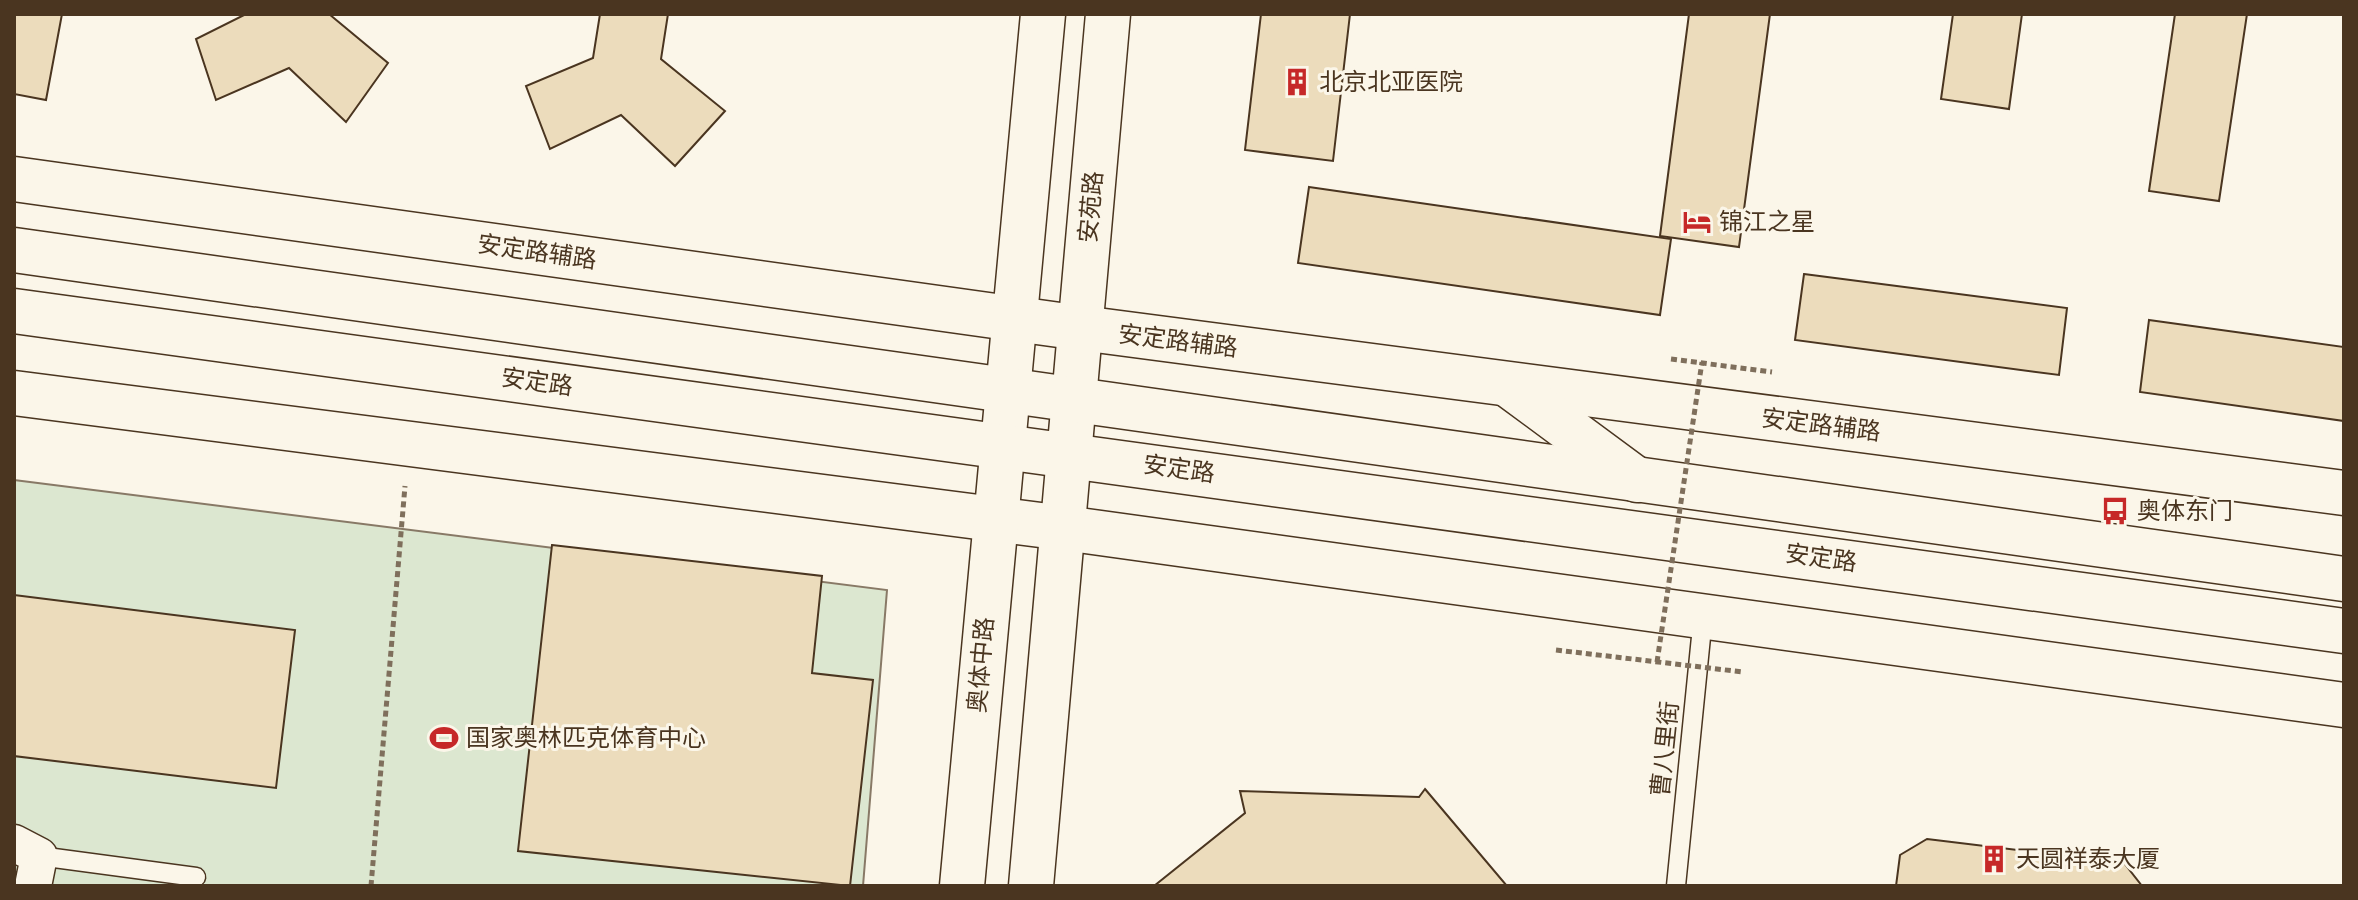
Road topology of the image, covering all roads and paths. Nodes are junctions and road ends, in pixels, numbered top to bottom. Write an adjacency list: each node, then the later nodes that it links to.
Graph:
1 (1043, 14): 6 (main road)
2 (1108, 14): 7 (main road, 安苑路)
3 (14, 179): 6 (main road, 安定路辅路)
4 (14, 250): 10 (main road)
5 (14, 311): 14 (main road, 安定路)
6 (1014, 318): 7 (main road, 安定路辅路); 10 (main road)
7 (1081, 328): 9 (main road, 安定路辅路); 12 (main road, 安苑路)
8 (1702, 362): 24 (path, bridge)
9 (1508, 384): 16 (main road); 17 (main road, 安定路辅路)
10 (1009, 392): 12 (main road); 14 (main road, 奥体中路)
11 (14, 393): 13 (main road)
12 (1075, 400): 15 (main road, 安苑路); 16 (main road)
13 (409, 445): 18 (main road); 29 (path)
14 (1003, 445): 15 (main road, 安定路); 18 (main road, 奥体中路)
15 (1071, 454): 19 (main road); 22 (main road, 安定路)
16 (1637, 480): 20 (main road)
17 (2344, 493)
18 (995, 521): 19 (main road); 30 (main road, 奥体中路)
19 (1064, 528): 21 (main road); 31 (main road)
20 (2344, 579)
21 (1703, 617): 26 (main road); 32 (lane, 曹八里街)
22 (2344, 631)
23 (1556, 650): 24 (path, bridge)
24 (1657, 662): 25 (path, bridge)
25 (1743, 672)
26 (2344, 705)
27 (29, 861): 28 (lane)
28 (196, 877)
29 (371, 886)
30 (962, 886)
31 (1031, 886)
32 (1676, 886)

